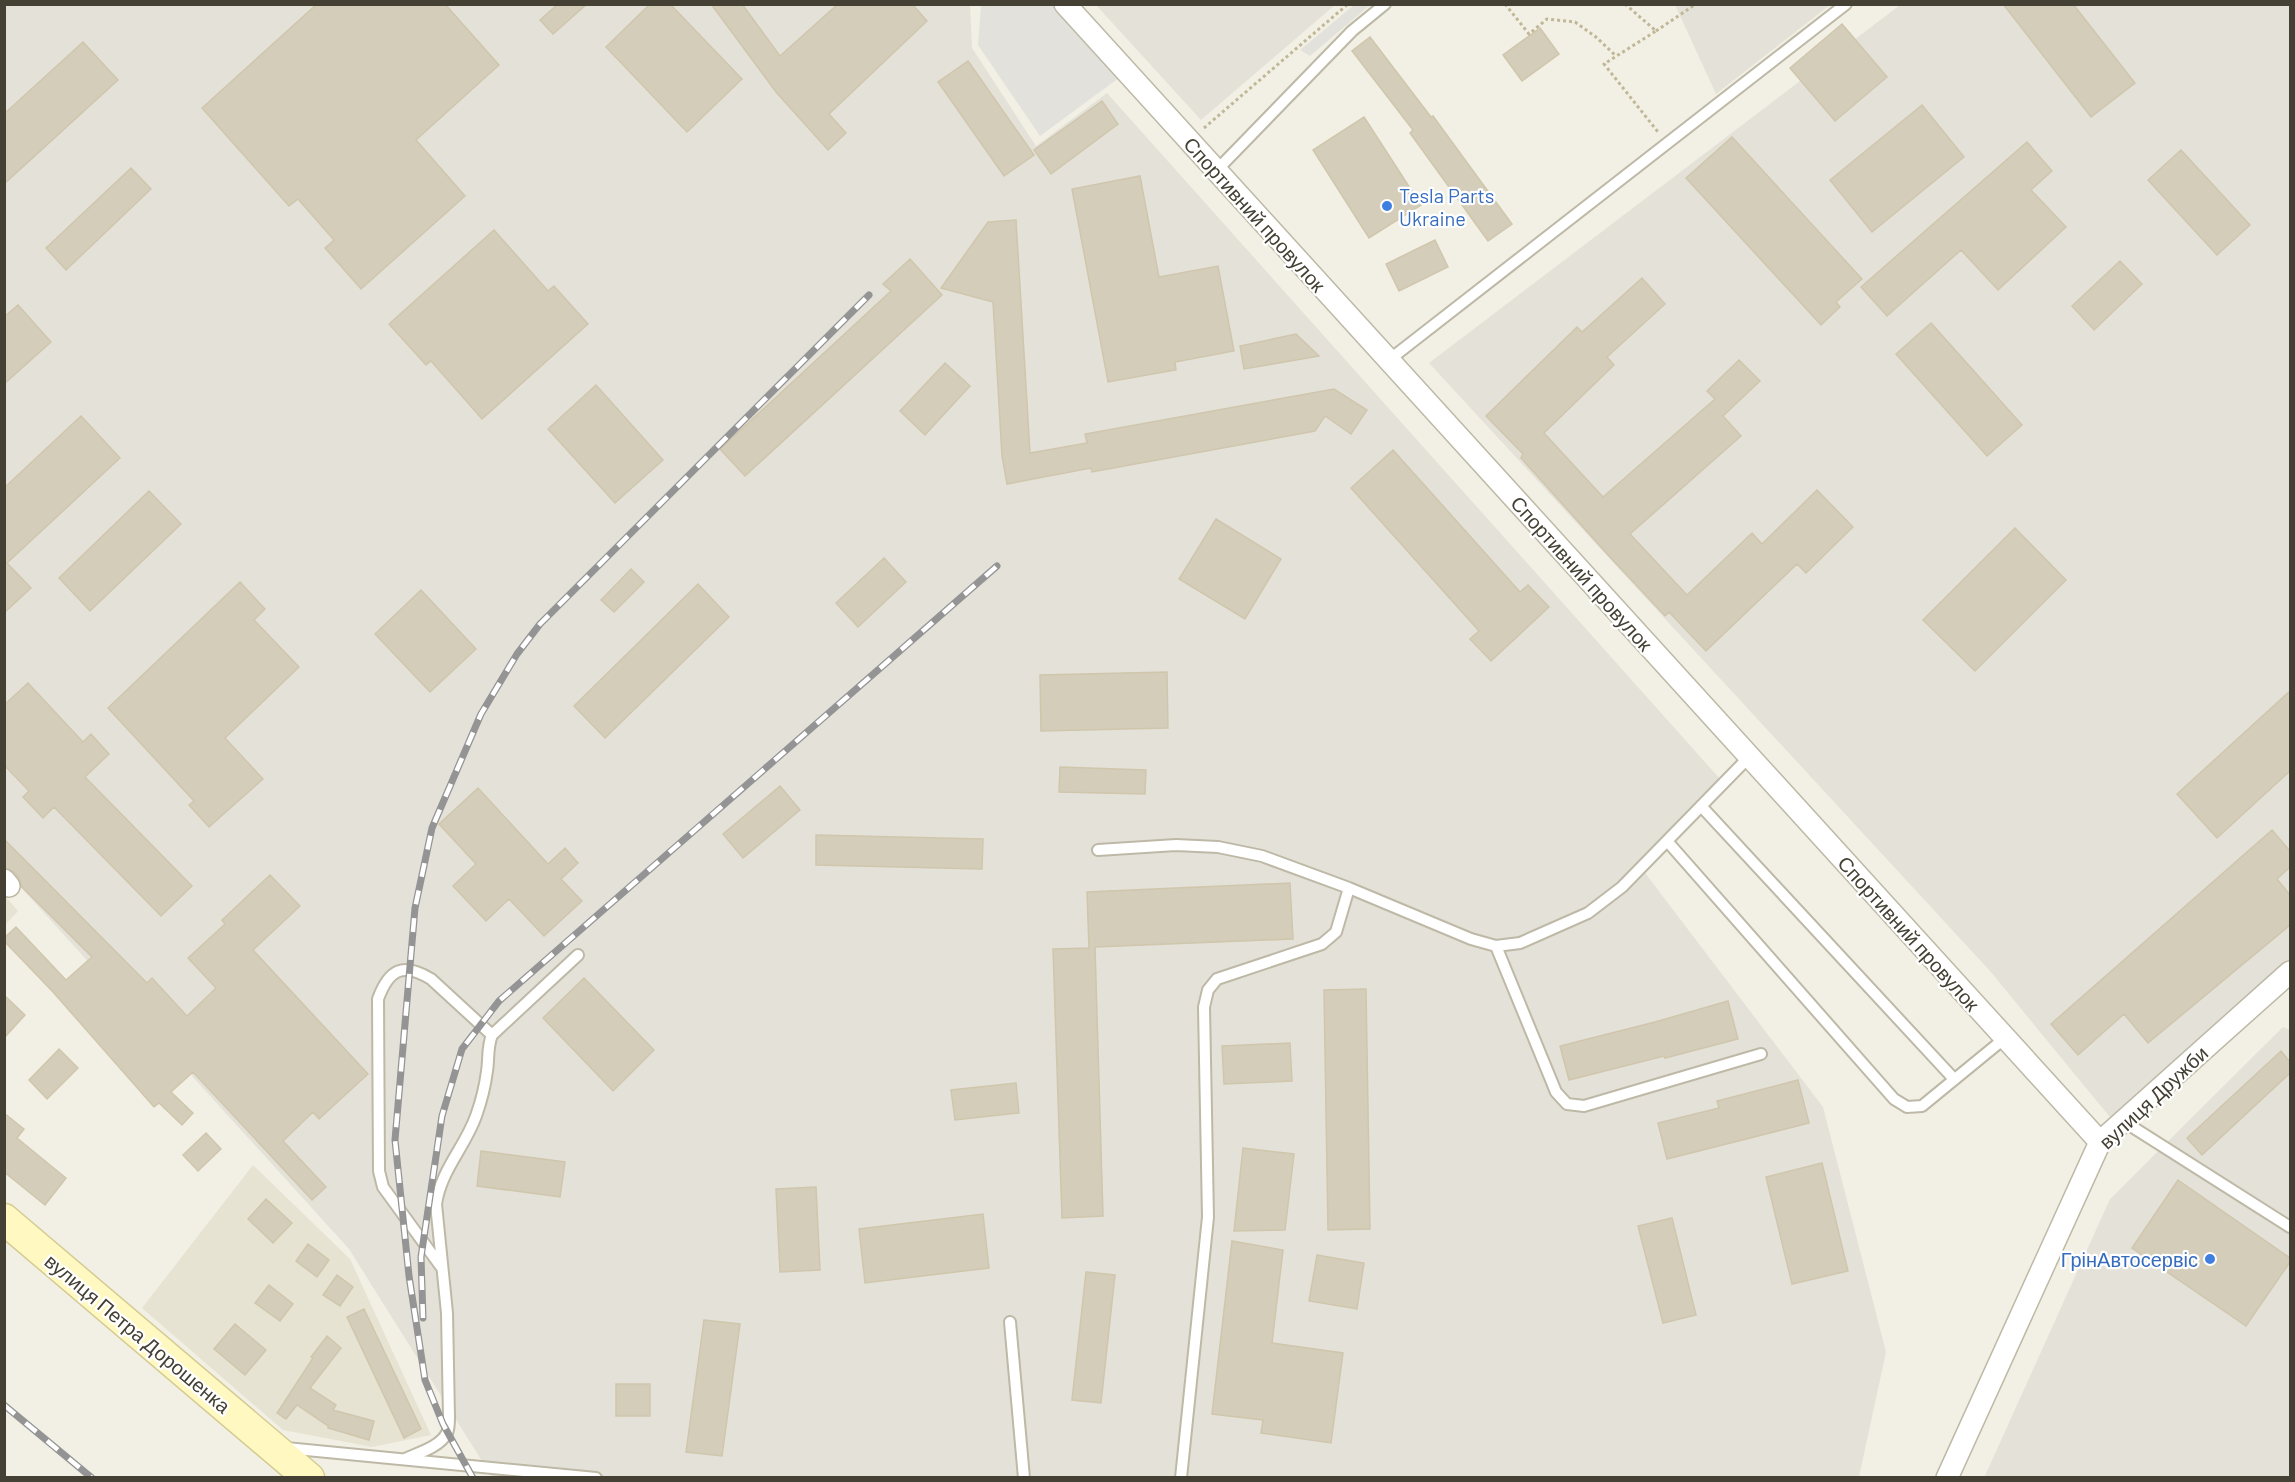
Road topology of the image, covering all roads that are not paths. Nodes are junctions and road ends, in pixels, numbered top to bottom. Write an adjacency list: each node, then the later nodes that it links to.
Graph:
1 (1065, 4): 4 (street, Спортивний провулок)
2 (1385, 4): 4 (lane)
3 (1846, 4): 5 (lane)
4 (1216, 171): 5 (street, Спортивний провулок)
5 (1389, 360): 6 (street, Спортивний провулок)
6 (1749, 757): 7 (lane); 15 (street, Спортивний провулок)
7 (1701, 806): 8 (lane); 17 (lane)
8 (1667, 841): 11 (lane); 17 (lane)
9 (1098, 850): 10 (lane)
10 (1349, 888): 11 (lane); 29 (lane)
11 (1496, 946): 16 (lane)
12 (578, 955): 14 (lane)
13 (2290, 972): 18 (street, вулиця Дружби)
14 (492, 1035): 22 (lane); 22 (lane)
15 (2005, 1038): 17 (lane); 19 (street, Спортивний провулок)
16 (1761, 1054)
17 (1954, 1080)
18 (2123, 1121): 19 (street, вулиця Дружби); 21 (lane)
19 (2100, 1142): 30 (street, вулиця Дружби)
20 (4, 1219): 24 (street, вулиця Петра Дорошенка)
21 (2290, 1227)
22 (443, 1270): 25 (lane)
23 (1010, 1322): 28 (lane)
24 (272, 1447): 25 (lane); 26 (street, вулиця Петра Дорошенка)
25 (405, 1459): 27 (lane)
26 (309, 1478)
27 (596, 1478)
28 (1024, 1478)
29 (1181, 1478)
30 (1947, 1478)

